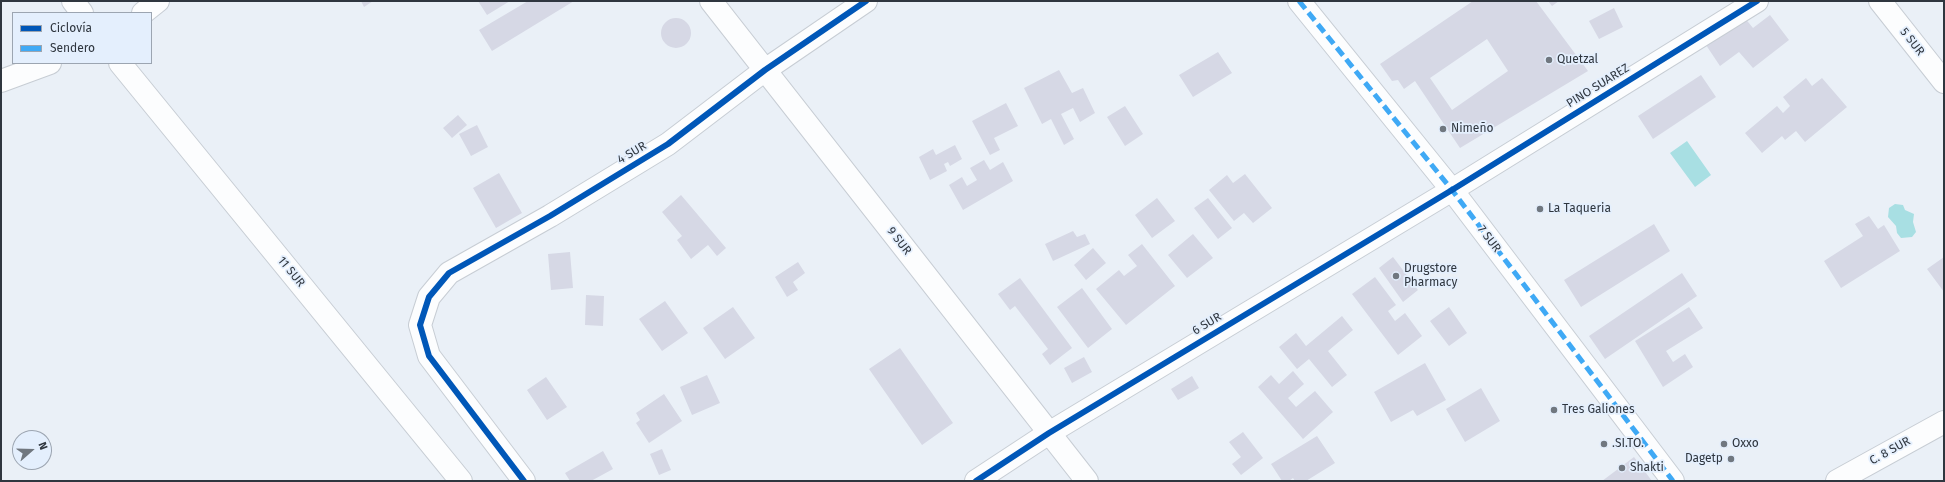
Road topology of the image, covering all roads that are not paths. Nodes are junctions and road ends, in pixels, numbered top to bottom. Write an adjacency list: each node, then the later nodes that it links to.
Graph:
1 (74, 1): 8 (street)
2 (158, 1): 9 (street)
3 (711, 1): 12 (street, 9 SUR)
4 (866, 1): 12 (street, 4 SUR)
5 (1300, 1): 15 (street, 7 SUR)
6 (1757, 1): 15 (street, PINO SUAREZ)
7 (1880, 1): 14 (street, 5 SUR)
8 (81, 12)
9 (144, 12)
10 (47, 64): 13 (street)
11 (121, 64): 18 (street, 11 SUR)
12 (765, 70): 17 (street, 9 SUR); 19 (street, 4 SUR)
13 (1, 80)
14 (1944, 82)
15 (1452, 190): 17 (street, 6 SUR); 22 (street, 7 SUR)
16 (1944, 422): 23 (street, C. 8 SUR)
17 (1049, 433): 20 (street, 6 SUR); 21 (street, 9 SUR)
18 (461, 481)
19 (524, 481)
20 (976, 481)
21 (1087, 481)
22 (1673, 481)
23 (1837, 481)

